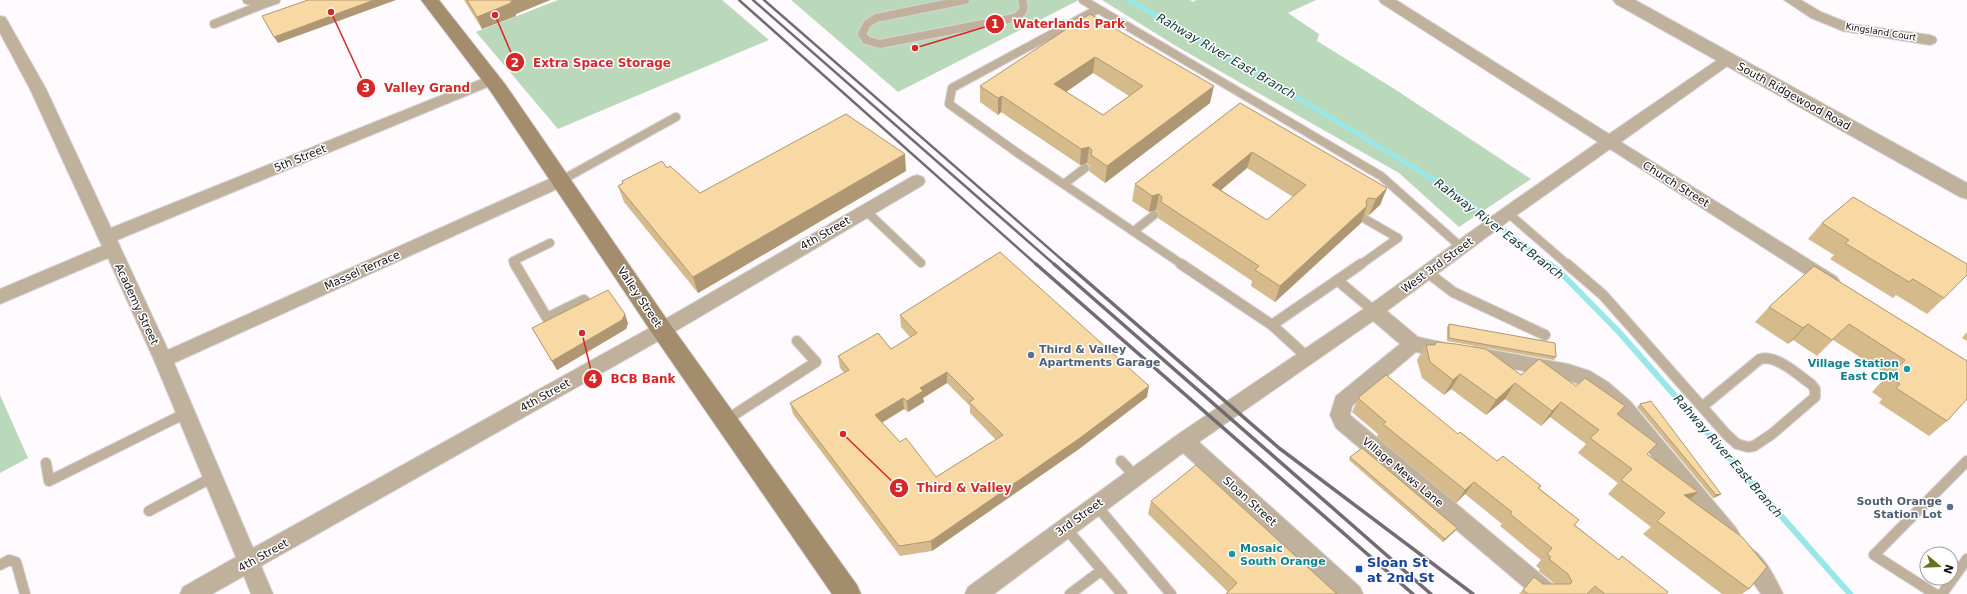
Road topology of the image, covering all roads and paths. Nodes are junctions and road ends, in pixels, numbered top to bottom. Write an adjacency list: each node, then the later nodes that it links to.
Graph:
1 (247, 0): 10 (lane)
2 (276, 0): 10 (lane)
3 (430, 0): 16 (main road, Valley Street)
4 (965, 0): 5 (lane)
5 (1022, 0)
6 (1083, 0): 11 (lane)
7 (1386, 0): 18 (street, Church Street)
8 (1622, 0): 15 (street, South Ridgewood Road)
9 (1791, 0): 14 (street, Kingsland Court)
10 (264, 4): 13 (lane)
11 (1098, 9): 22 (lane); 29 (lane)
12 (0, 20): 30 (street, Academy Street)
13 (214, 24)
14 (1930, 40)
15 (1728, 59): 18 (street, West 3rd Street); 23 (street, South Ridgewood Road)
16 (492, 80): 20 (main road, Valley Street); 30 (street, 5th Street)
17 (676, 117): 20 (lane)
18 (1609, 142): 25 (street, West 3rd Street); 35 (street, Church Street)
19 (1085, 168): 22 (lane)
20 (562, 180): 40 (main road, Valley Street); 45 (street, Massel Terrace)
21 (917, 181): 24 (street, 4th Street)
22 (1064, 184): 28 (lane)
23 (1967, 192)
24 (865, 210): 32 (lane); 40 (street, 4th Street)
25 (1508, 214): 29 (street, West 3rd Street); 46 (lane)
26 (1154, 215): 28 (lane)
27 (1365, 219): 34 (lane)
28 (1134, 231): 39 (lane)
29 (1468, 242): 33 (street, West 3rd Street)
30 (109, 243): 36 (street, 5th Street); 45 (street, Academy Street)
31 (550, 244): 37 (lane)
32 (921, 263)
33 (1427, 272): 38 (street, West 3rd Street); 41 (lane)
34 (1337, 280): 38 (lane); 39 (lane)
35 (1846, 291)
36 (0, 297)
37 (584, 300)
38 (1374, 311): 43 (street); 44 (street, West 3rd Street)
39 (1272, 324): 44 (lane)
40 (662, 330): 48 (main road, Valley Street); 57 (street, 4th Street)
41 (1546, 335)
42 (797, 341): 48 (lane)
43 (1413, 344): 69 (street, Village Mews Lane); 70 (street)
44 (1306, 356): 49 (street, West 3rd Street)
45 (163, 360): 47 (street, Academy Street)
46 (1703, 406): 46 (lane)
47 (186, 413): 51 (lane); 52 (street, Academy Street)
48 (726, 420): 63 (main road, Valley Street)
49 (1184, 441): 53 (street, 3rd Street); 68 (street, Sloan Street)
50 (1967, 461): 71 (lane)
51 (46, 463)
52 (213, 477): 54 (lane); 57 (street, Academy Street)
53 (1096, 505): 55 (street, 3rd Street); 67 (lane)
54 (149, 511)
55 (1065, 527): 59 (lane); 64 (street, 3rd Street)
56 (1967, 559): 72 (lane)
57 (250, 562): 61 (street, 4th Street); 62 (street, Academy Street)
58 (0, 565): 60 (lane)
59 (1102, 570): 65 (lane); 66 (lane)
60 (25, 594)
61 (191, 594)
62 (262, 594)
63 (848, 594)
64 (976, 594)
65 (1070, 594)
66 (1122, 594)
67 (1172, 594)
68 (1352, 594)
69 (1548, 594)
70 (1772, 594)
71 (1935, 594)
72 (1942, 594)

